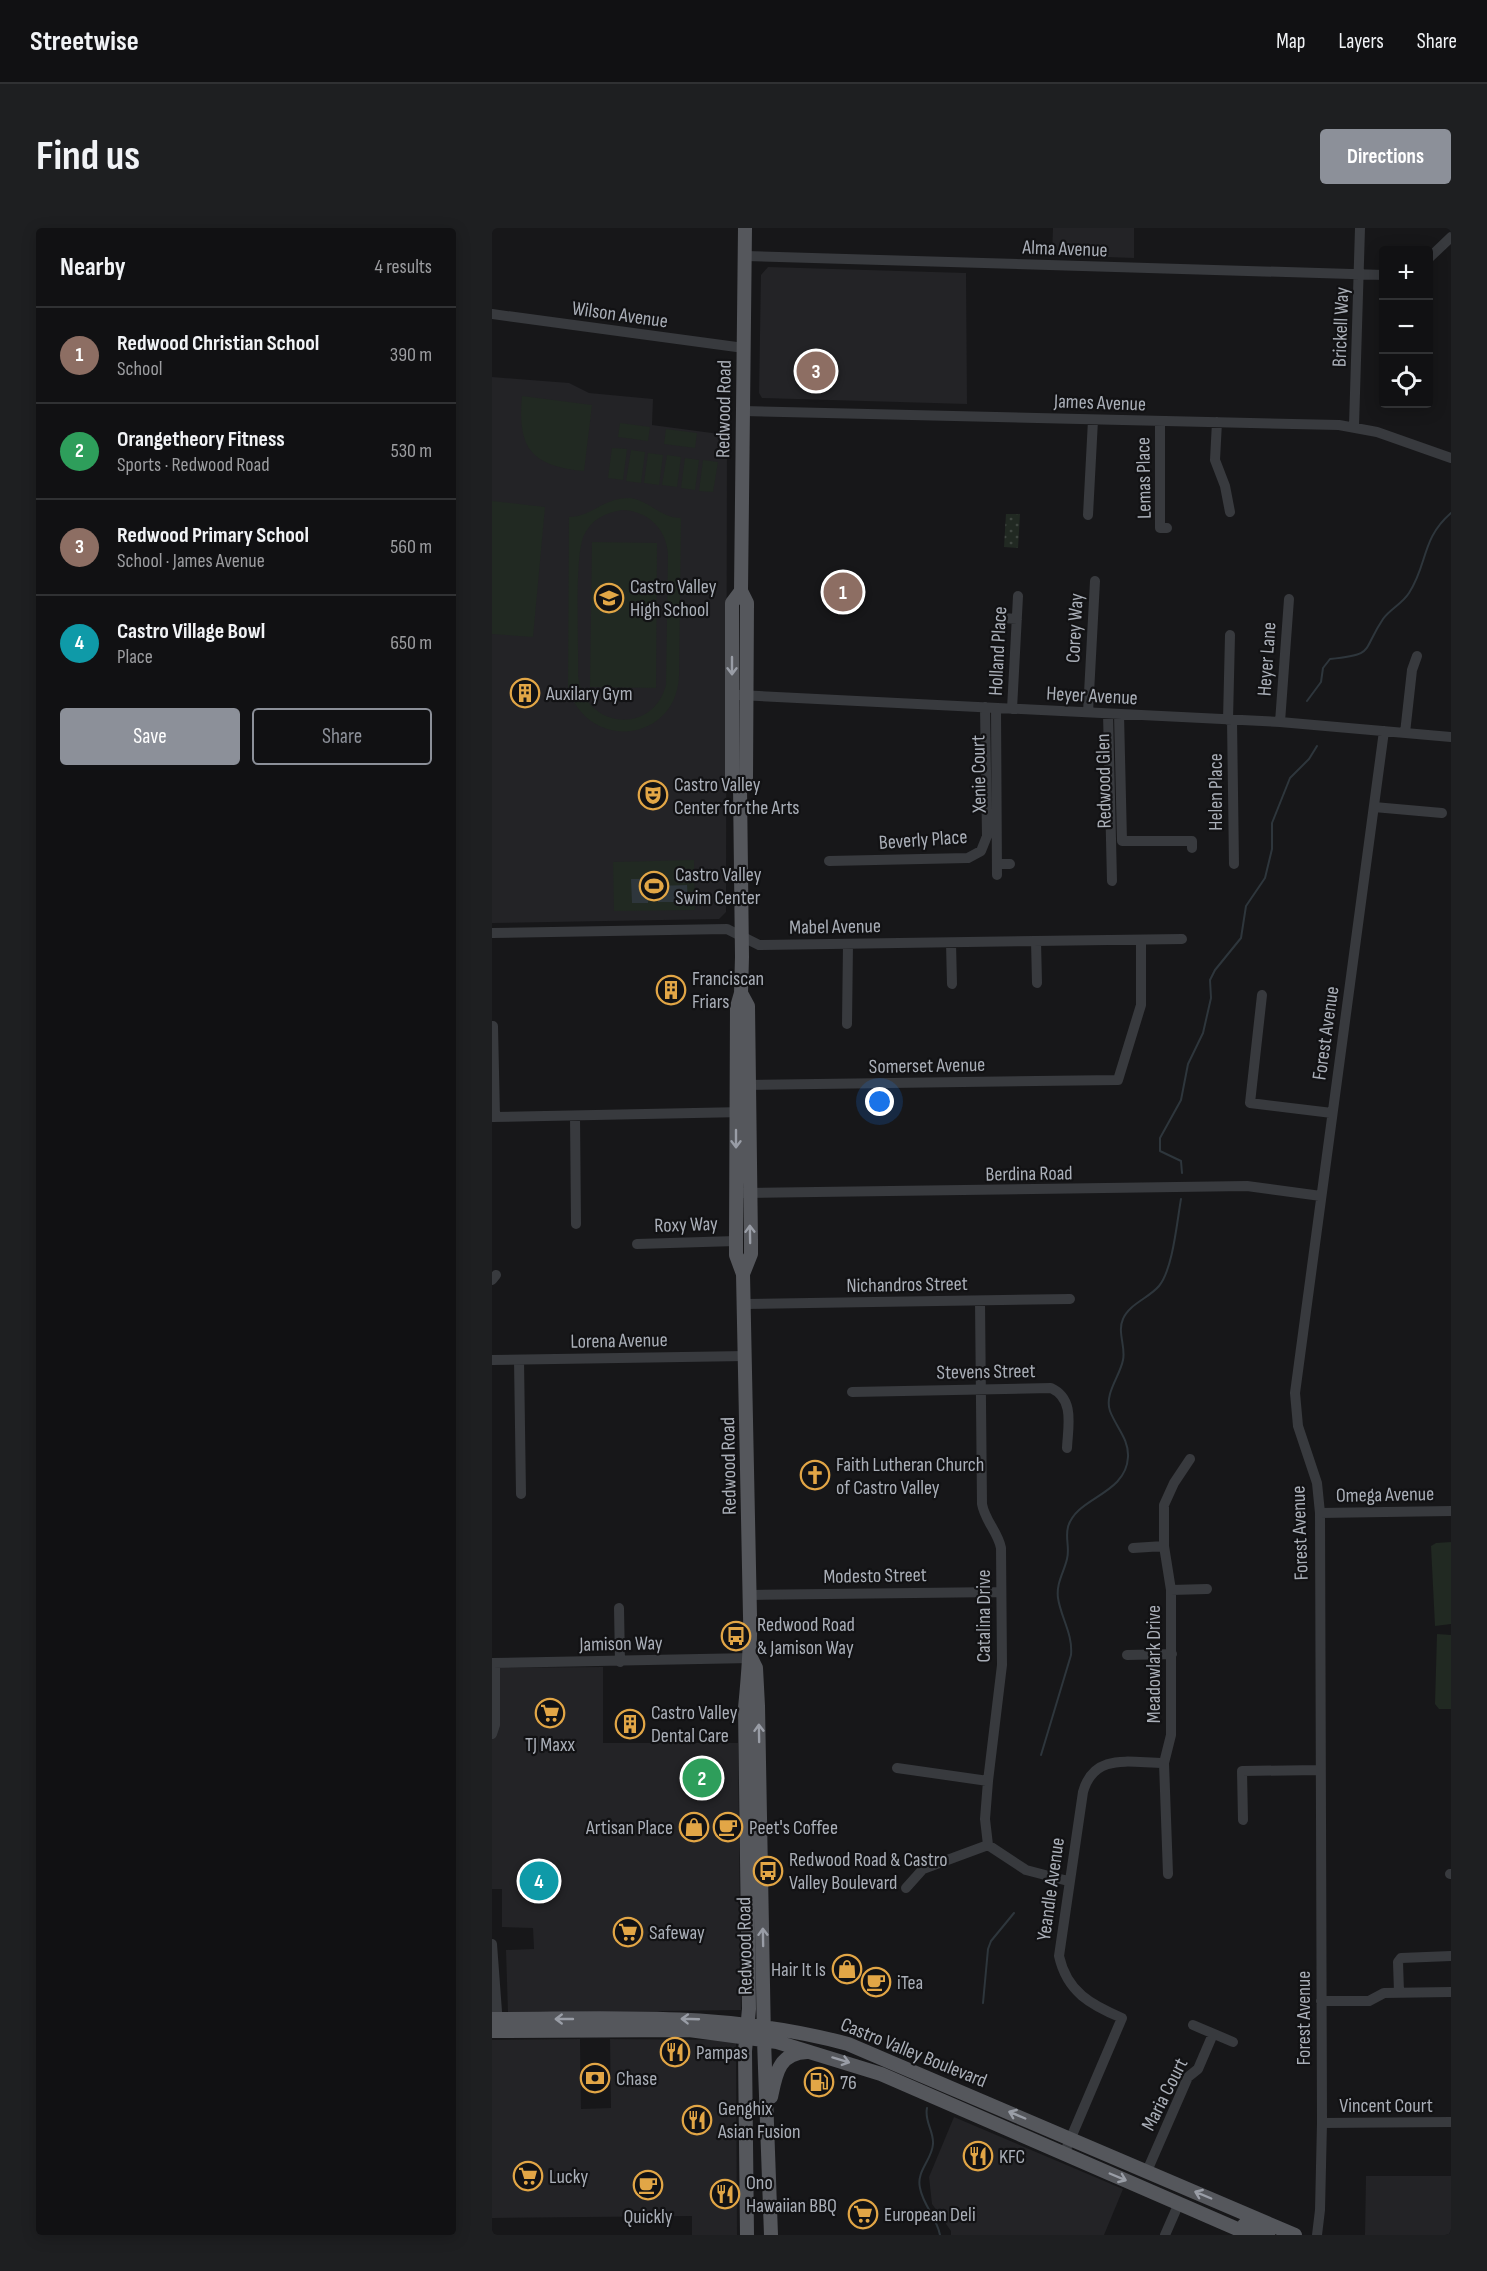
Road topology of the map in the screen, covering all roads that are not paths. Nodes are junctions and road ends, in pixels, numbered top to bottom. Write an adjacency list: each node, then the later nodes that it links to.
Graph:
1 (745, 228): 5 (main road, Redwood Road)
2 (1360, 228): 6 (street, Brickell Way)
3 (1451, 237): 4 (street)
4 (1433, 254)
5 (744, 256): 6 (street, Alma Avenue); 9 (main road, Redwood Road)
6 (1359, 274): 7 (street, Alma Avenue); 14 (street, Brickell Way)
7 (1379, 275)
8 (492, 314): 9 (street, Wilson Avenue)
9 (744, 348): 10 (main road, Redwood Road)
10 (743, 411): 11 (street, James Avenue); 20 (main road, Redwood Road)
11 (1093, 420): 12 (street, James Avenue); 17 (street)
12 (1160, 422): 13 (street, James Avenue); 18 (street, Lemas Place)
13 (1217, 422): 14 (street, James Avenue); 16 (street)
14 (1354, 426): 15 (street, James Avenue)
15 (1451, 458)
16 (1230, 512)
17 (1088, 515)
18 (1167, 528)
19 (1095, 581): 32 (street, Corey Way)
20 (741, 591): 28 (main road, Redwood Road, one-way to 28); 29 (main road, Redwood Road)
21 (1018, 596): 25 (street, Holland Place)
22 (1289, 599): 35 (street, Heyer Lane)
23 (1029, 617): 25 (street)
24 (1003, 618): 25 (street)
25 (1017, 618): 31 (street, Holland Place)
26 (1230, 635): 34 (street, Helen Place)
27 (1417, 656): 37 (street)
28 (731, 695): 29 (street, Heyer Avenue); 39 (main road, Redwood Road)
29 (747, 695): 30 (street, Heyer Avenue); 39 (main road, Redwood Road)
30 (991, 707): 31 (street, Heyer Avenue); 43 (street, Beverly Place); 44 (street, Xenie Court)
31 (1012, 709): 32 (street, Heyer Avenue)
32 (1088, 712): 33 (street, Heyer Avenue)
33 (1113, 714): 34 (street, Heyer Avenue); 42 (street, Redwood Glen); 46 (street)
34 (1230, 720): 35 (street, Heyer Avenue); 45 (street, Helen Place)
35 (1280, 722): 36 (street, Heyer Avenue)
36 (1384, 731): 37 (street, Heyer Avenue); 40 (street, Forest Avenue)
37 (1405, 732): 38 (street, Heyer Avenue)
38 (1451, 737)
39 (740, 787): 48 (main road, Redwood Road)
40 (1374, 807): 41 (street); 61 (street, Forest Avenue)
41 (1442, 813)
42 (1192, 848)
43 (829, 861)
44 (1011, 864)
45 (1234, 864)
46 (1112, 881)
47 (492, 933): 48 (street, Mabel Avenue)
48 (742, 936): 53 (street, Mabel Avenue); 59 (main road, Redwood Road)
49 (1182, 939): 50 (street, Mabel Avenue)
50 (1141, 940): 51 (street, Mabel Avenue); 59 (street, Somerset Avenue)
51 (1036, 941): 52 (street, Mabel Avenue); 54 (street)
52 (951, 943): 53 (street, Mabel Avenue); 55 (street)
53 (848, 944): 57 (street)
54 (1037, 983)
55 (952, 984)
56 (1262, 995): 61 (street)
57 (847, 1024)
58 (493, 1026): 63 (street)
59 (742, 1085): 60 (main road, Redwood Road)
60 (742, 1112): 62 (street); 64 (main road, Redwood Road)
61 (1332, 1113): 65 (street, Forest Avenue)
62 (575, 1116): 63 (street); 66 (street)
63 (493, 1117)
64 (743, 1193): 65 (street, Berdina Road); 67 (main road, Redwood Road); 69 (main road, Redwood Road, one-way to 64)
65 (1321, 1196): 82 (street, Forest Avenue)
66 (576, 1224)
67 (736, 1241): 68 (street, Roxy Way); 69 (main road, Redwood Road)
68 (637, 1244)
69 (743, 1274): 72 (main road, Redwood Road)
70 (1070, 1299): 71 (street, Nichandros Street)
71 (980, 1301): 72 (street, Nichandros Street); 76 (street, Catalina Drive)
72 (744, 1304): 73 (main road, Redwood Road)
73 (746, 1356): 75 (street, Lorena Avenue); 88 (main road, Redwood Road)
74 (492, 1360): 75 (street, Lorena Avenue)
75 (519, 1360): 80 (street)
76 (981, 1389): 77 (street, Stevens Street); 78 (street, Stevens Street); 87 (street, Catalina Drive)
77 (852, 1392)
78 (1067, 1448)
79 (1190, 1459): 83 (street, Meadowlark Drive)
80 (521, 1494)
81 (1451, 1511): 82 (street, Omega Avenue)
82 (1320, 1513): 98 (street, Forest Avenue)
83 (1164, 1546): 84 (street); 86 (street, Meadowlark Drive)
84 (1133, 1548)
85 (1207, 1589): 86 (street)
86 (1171, 1590): 90 (street, Meadowlark Drive)
87 (1001, 1592): 88 (street, Modesto Street); 99 (street, Catalina Drive)
88 (750, 1595): 92 (main road, Redwood Road)
89 (619, 1608): 93 (street)
90 (1172, 1654): 91 (street); 96 (street, Meadowlark Drive)
91 (1126, 1655)
92 (751, 1658): 93 (street, Jamison Way); 112 (main road, Redwood Road); 113 (main road, Redwood Road, one-way to 92)
93 (620, 1662): 94 (street, Jamison Way)
94 (493, 1663): 95 (street)
95 (492, 1734)
96 (1164, 1763): 102 (street, Meadowlark Drive); 103 (street, Yeandle Avenue)
97 (897, 1768): 99 (street)
98 (1320, 1770): 100 (street); 109 (street, Forest Avenue)
99 (988, 1781): 101 (street, Catalina Drive)
100 (1244, 1820)
101 (988, 1845): 103 (street); 104 (street)
102 (1168, 1874)
103 (1068, 1881): 124 (street, Yeandle Avenue)
104 (906, 1888)
105 (492, 1944): 110 (street)
106 (1451, 1956): 107 (street)
107 (1399, 1992): 108 (street); 109 (street)
108 (1451, 1992)
109 (1321, 2001): 123 (street, Forest Avenue)
110 (495, 2025): 112 (main road, Castro Valley Boulevard)
111 (1193, 2025): 114 (street)
112 (747, 2029): 113 (main road, Castro Valley Boulevard); 127 (main road, Redwood Road)
113 (764, 2033): 116 (main road, Castro Valley Boulevard); 118 (main road, Castro Valley Boulevard); 121 (main road, Redwood Road)
114 (1213, 2034): 115 (street); 126 (street, Maria Court)
115 (1233, 2042)
116 (815, 2052): 117 (main road, Castro Valley Boulevard, one-way to 117); 121 (main road)
117 (895, 2080): 118 (main road); 119 (main road, Castro Valley Boulevard)
118 (936, 2080): 120 (main road, Castro Valley Boulevard)
119 (919, 2091): 120 (main road); 125 (main road, Castro Valley Boulevard)
120 (965, 2093): 124 (main road, Castro Valley Boulevard, one-way to 120)
121 (767, 2116): 130 (main road, Redwood Road)
122 (1451, 2122): 123 (street, Vincent Court)
123 (1322, 2123): 137 (street, Forest Avenue)
124 (1071, 2138): 125 (street, Yeandle Avenue); 126 (main road, Castro Valley Boulevard)
125 (1064, 2154): 128 (main road, Castro Valley Boulevard, one-way to 128)
126 (1147, 2171): 136 (main road, Castro Valley Boulevard, one-way to 126)
127 (746, 2172): 130 (main road); 131 (main road, Redwood Road)
128 (1179, 2203): 129 (main road, Castro Valley Boulevard); 133 (street)
129 (1194, 2210): 134 (main road, Castro Valley Boulevard); 135 (main road)
130 (770, 2217): 132 (main road, Redwood Road)
131 (747, 2235)
132 (771, 2235)
133 (1165, 2235)
134 (1251, 2235)
135 (1268, 2235)
136 (1295, 2235)
137 (1317, 2235)

